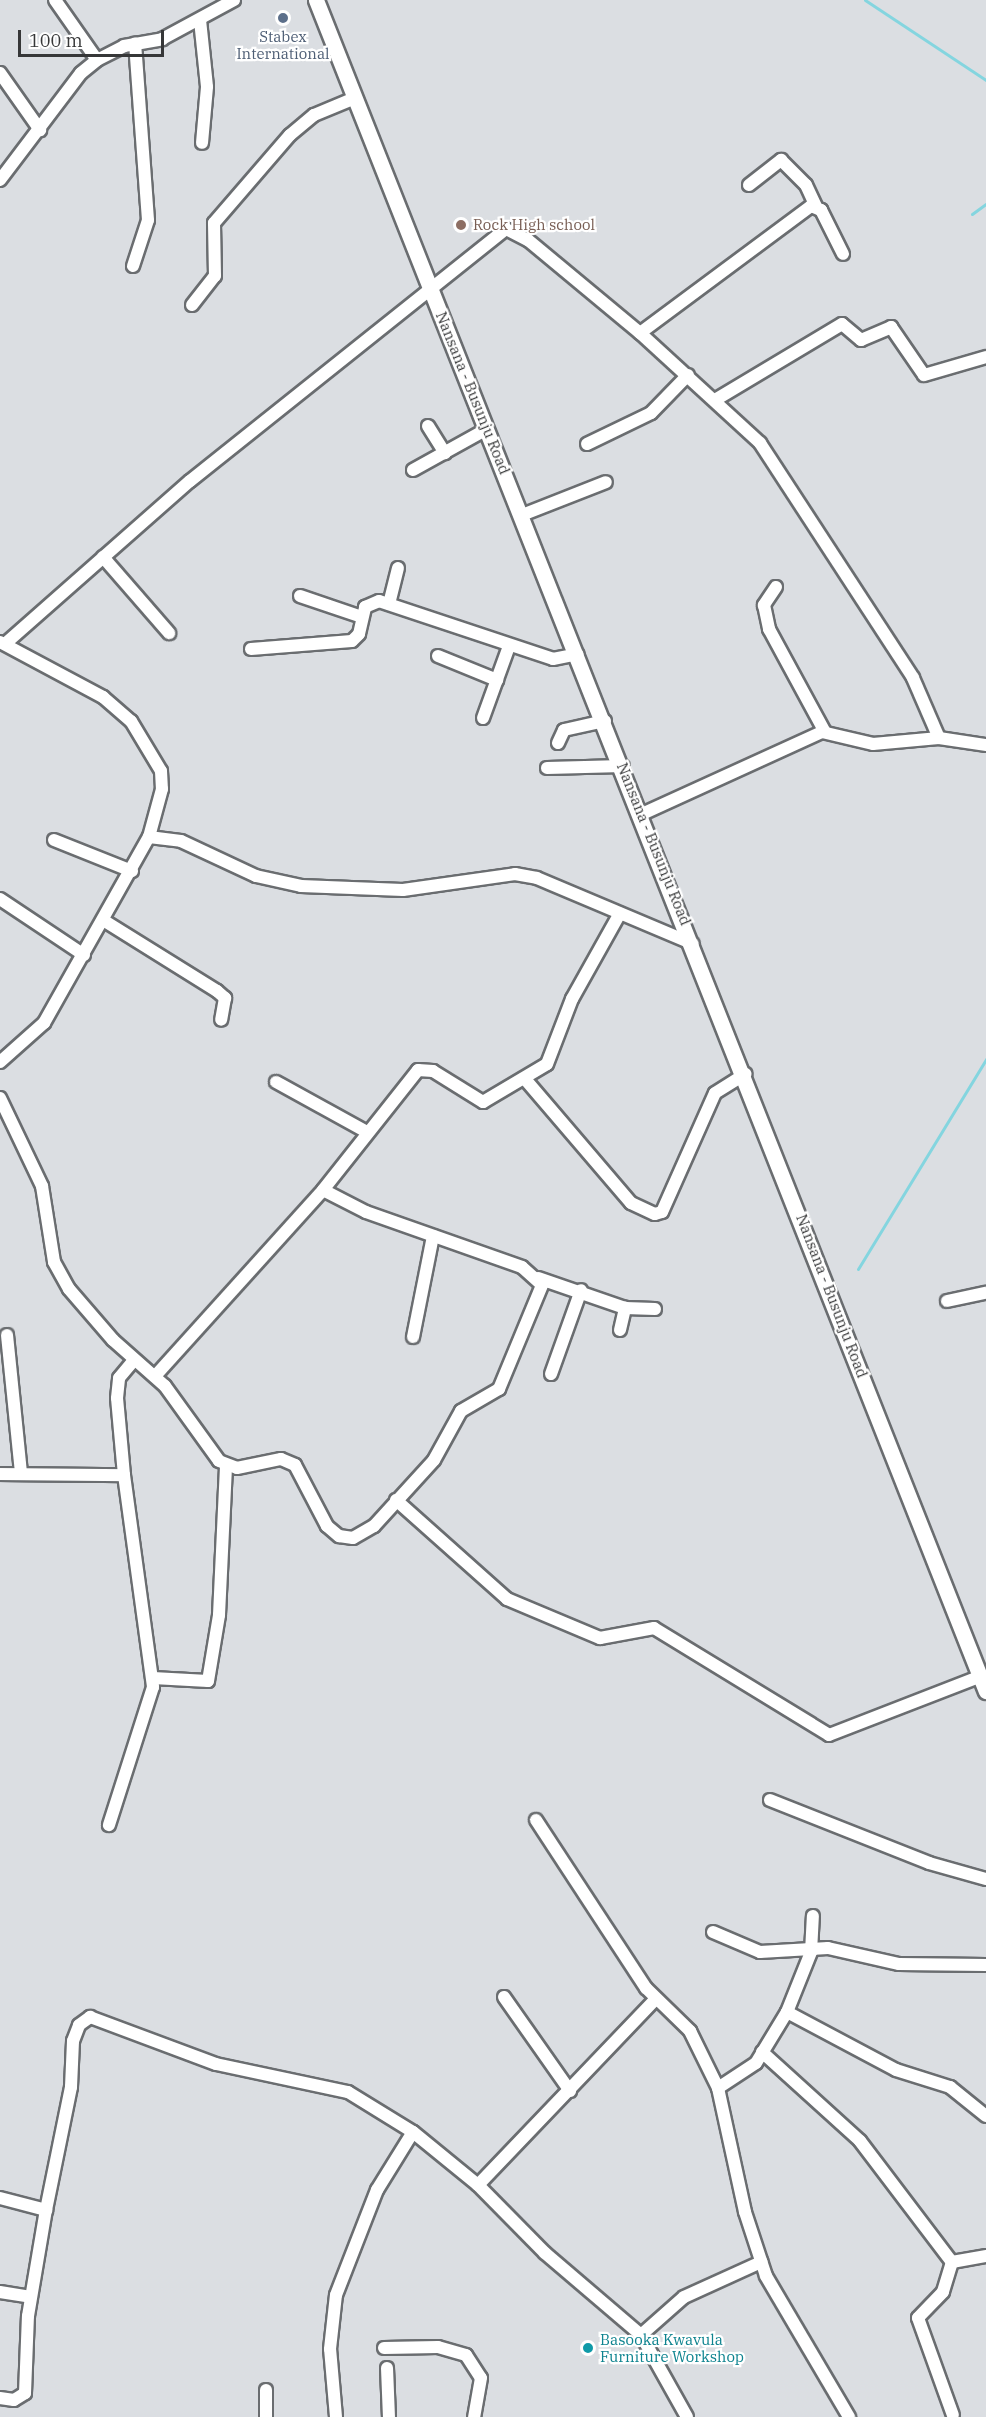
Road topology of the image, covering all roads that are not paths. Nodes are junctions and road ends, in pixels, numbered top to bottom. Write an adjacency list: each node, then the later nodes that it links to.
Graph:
1 (55, 0): 6 (street)
2 (234, 0): 4 (street)
3 (316, 0): 8 (main road, Nansana - Busunju Road)
4 (200, 20): 5 (street); 10 (street)
5 (135, 43): 6 (street); 15 (street)
6 (97, 60): 9 (street)
7 (0, 73): 9 (street)
8 (354, 98): 16 (main road, Nansana - Busunju Road); 17 (street)
9 (40, 130): 11 (street)
10 (202, 143)
11 (0, 180)
12 (749, 185): 13 (street)
13 (816, 206): 14 (street); 18 (street)
14 (843, 254)
15 (133, 266)
16 (430, 287): 18 (street); 23 (main road, Nansana - Busunju Road); 29 (street)
17 (192, 305)
18 (640, 333): 20 (street)
19 (986, 357): 21 (street)
20 (688, 375): 21 (street); 24 (street)
21 (715, 400): 45 (street)
22 (428, 426): 25 (street)
23 (488, 429): 25 (street); 28 (main road, Nansana - Busunju Road)
24 (587, 444)
25 (445, 453): 26 (street)
26 (413, 470)
27 (606, 482): 28 (street)
28 (522, 515): 39 (main road, Nansana - Busunju Road)
29 (104, 557): 35 (street); 36 (street)
30 (398, 568): 33 (street)
31 (776, 587): 44 (street)
32 (300, 596): 34 (street)
33 (389, 604): 34 (street); 37 (street)
34 (362, 617): 38 (street)
35 (170, 633)
36 (3, 642): 51 (street)
37 (509, 646): 39 (street); 41 (street)
38 (251, 649)
39 (578, 654): 43 (main road, Nansana - Busunju Road)
40 (438, 656): 41 (street)
41 (497, 680): 42 (street)
42 (483, 718)
43 (605, 721): 46 (street); 48 (main road, Nansana - Busunju Road)
44 (825, 732): 45 (street); 50 (street)
45 (939, 738): 47 (street)
46 (558, 743)
47 (986, 745)
48 (623, 766): 49 (street); 50 (main road, Nansana - Busunju Road)
49 (547, 768)
50 (642, 814): 57 (main road, Nansana - Busunju Road)
51 (149, 837): 53 (street); 55 (street)
52 (54, 840): 53 (street)
53 (132, 871): 56 (street)
54 (0, 899): 58 (street)
55 (620, 913): 57 (street); 62 (street)
56 (102, 920): 58 (street); 59 (street)
57 (694, 944): 61 (main road, Nansana - Busunju Road)
58 (84, 955): 60 (street)
59 (221, 1020)
60 (0, 1062)
61 (745, 1074): 62 (street); 86 (main road, Nansana - Busunju Road)
62 (525, 1079): 65 (street)
63 (276, 1082): 65 (street)
64 (0, 1098): 77 (street)
65 (367, 1132): 66 (street)
66 (323, 1191): 67 (street); 79 (street)
67 (433, 1236): 68 (street); 76 (street)
68 (538, 1278): 69 (street); 84 (street)
69 (581, 1290): 72 (street); 78 (street)
70 (986, 1293): 71 (street)
71 (946, 1301)
72 (625, 1308): 73 (street); 74 (street)
73 (656, 1309)
74 (620, 1330)
75 (7, 1335): 81 (street)
76 (413, 1337)
77 (134, 1360): 79 (street); 83 (street)
78 (551, 1374)
79 (156, 1376): 80 (street)
80 (226, 1467): 84 (street); 85 (street)
81 (21, 1473): 82 (street); 83 (street)
82 (0, 1474)
83 (124, 1475): 85 (street)
84 (396, 1500): 86 (street)
85 (153, 1678): 89 (street)
86 (985, 1686)
87 (770, 1800): 90 (street)
88 (536, 1820): 96 (street)
89 (108, 1825)
90 (986, 1879)
91 (813, 1916): 93 (street)
92 (713, 1932): 93 (street)
93 (811, 1952): 94 (street); 97 (street)
94 (986, 1965)
95 (504, 1997): 100 (street)
96 (656, 1999): 99 (street); 100 (street)
97 (787, 2012): 98 (street); 101 (street)
98 (762, 2052): 99 (street); 108 (street)
99 (718, 2088): 107 (street)
100 (570, 2091): 103 (street)
101 (986, 2116)
102 (413, 2132): 103 (street); 105 (street); 118 (street)
103 (478, 2185): 111 (street)
104 (0, 2198): 105 (street)
105 (46, 2210): 110 (street)
106 (986, 2256): 108 (street)
107 (761, 2262): 111 (street); 122 (street)
108 (952, 2262): 116 (street)
109 (0, 2292): 110 (street)
110 (31, 2297): 115 (street)
111 (641, 2335): 121 (street)
112 (384, 2348): 120 (street)
113 (387, 2368): 119 (street)
114 (266, 2390): 117 (street)
115 (0, 2398)
116 (953, 2415)
117 (266, 2417)
118 (336, 2417)
119 (389, 2417)
120 (474, 2417)
121 (687, 2417)
122 (849, 2417)

